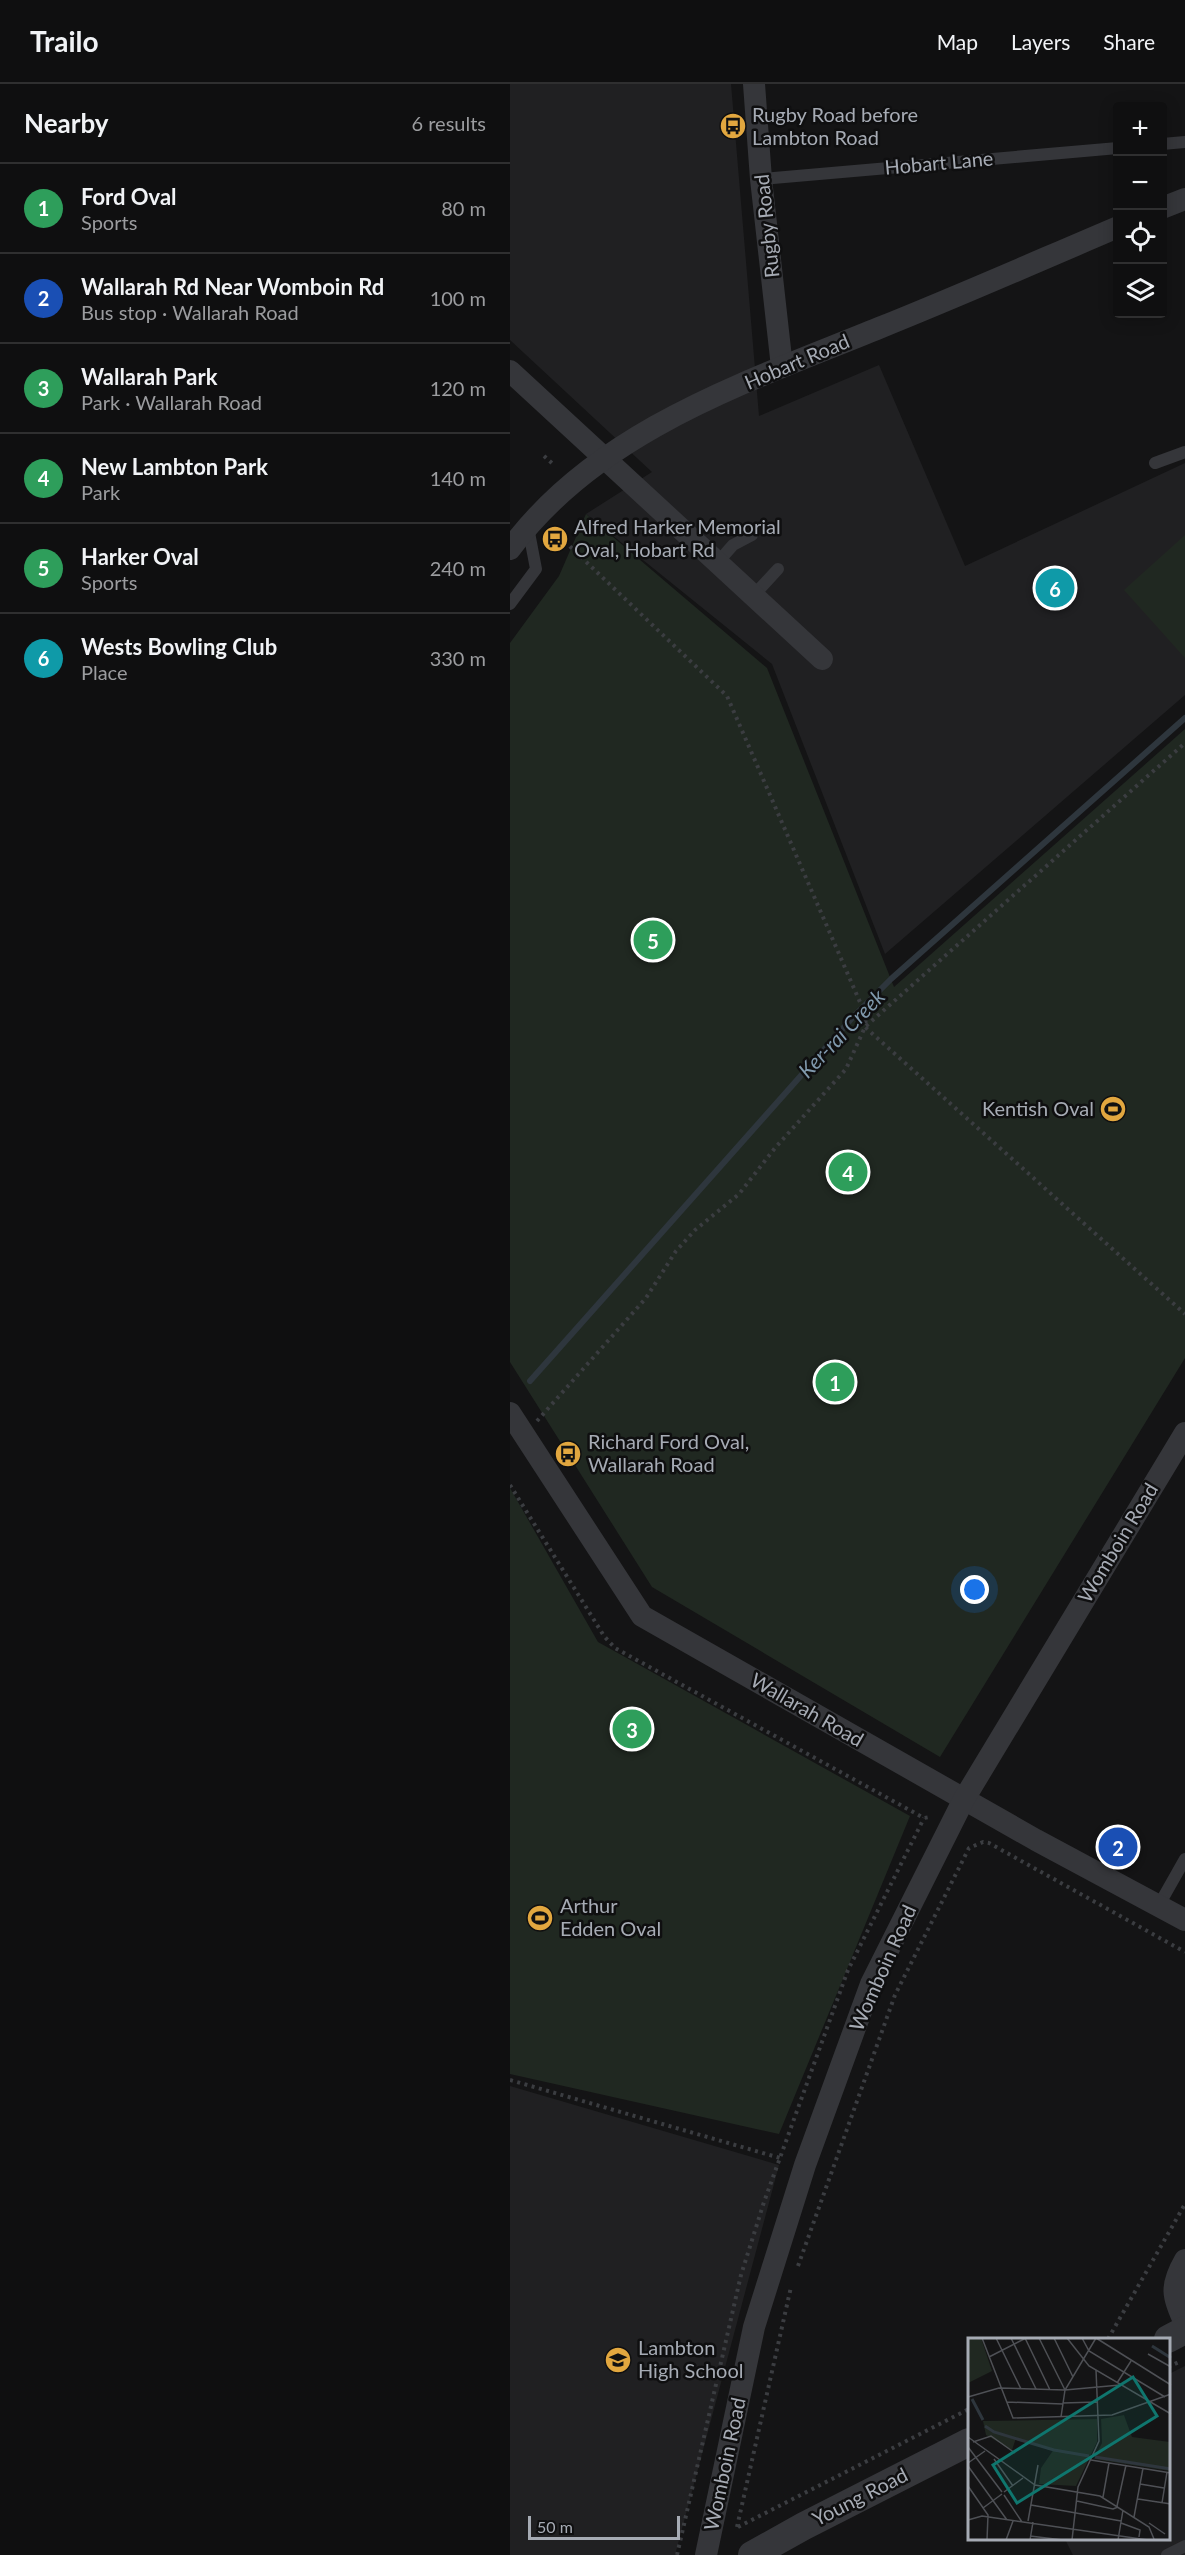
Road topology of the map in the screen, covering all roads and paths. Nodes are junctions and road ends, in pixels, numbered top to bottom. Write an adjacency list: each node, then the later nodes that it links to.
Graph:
1 (754, 84): 5 (street, Rugby Road)
2 (1185, 142): 3 (lane)
3 (1167, 144)
4 (1113, 148): 5 (lane, Hobart Lane)
5 (761, 179): 9 (street, Rugby Road)
6 (1185, 199): 7 (street)
7 (1167, 206)
8 (1113, 229): 9 (street, Hobart Road)
9 (782, 367): 13 (street, Hobart Road)
10 (510, 371): 13 (street)
11 (1185, 452): 14 (lane)
12 (544, 456): 15 (path)
13 (605, 458): 16 (street, Hobart Road); 20 (street)
14 (1155, 463)
15 (553, 464)
16 (528, 526): 19 (street, Hobart Road); 23 (lane)
17 (752, 535): 20 (lane)
18 (559, 536): 26 (path)
19 (510, 549)
20 (718, 562): 22 (street)
21 (778, 569): 22 (lane)
22 (754, 595): 24 (street)
23 (510, 604)
24 (822, 658)
25 (1185, 743): 26 (path)
26 (865, 1027): 27 (path); 30 (path)
27 (1185, 1314)
28 (510, 1413): 30 (street, Wallarah Road)
29 (1185, 1433): 32 (street, Womboin Road)
30 (525, 1435): 32 (street, Wallarah Road)
31 (510, 1485): 33 (path)
32 (964, 1799): 35 (street, Wallarah Road); 39 (street, Womboin Road)
33 (930, 1817)
34 (1185, 1859): 35 (lane)
35 (1159, 1905): 36 (street, Wallarah Road)
36 (1185, 1920)
37 (1185, 1952): 42 (path)
38 (510, 2080): 39 (path)
39 (805, 2166): 51 (street, Womboin Road)
40 (1185, 2204): 46 (path)
41 (1185, 2259): 44 (street)
42 (797, 2266)
43 (793, 2277): 48 (path)
44 (1185, 2323)
45 (1185, 2330): 47 (street)
46 (1109, 2338)
47 (1170, 2338)
48 (968, 2410)
49 (968, 2443): 52 (street, Young Road)
50 (1185, 2546): 53 (lane)
51 (706, 2555)
52 (752, 2555)
53 (1167, 2555)

